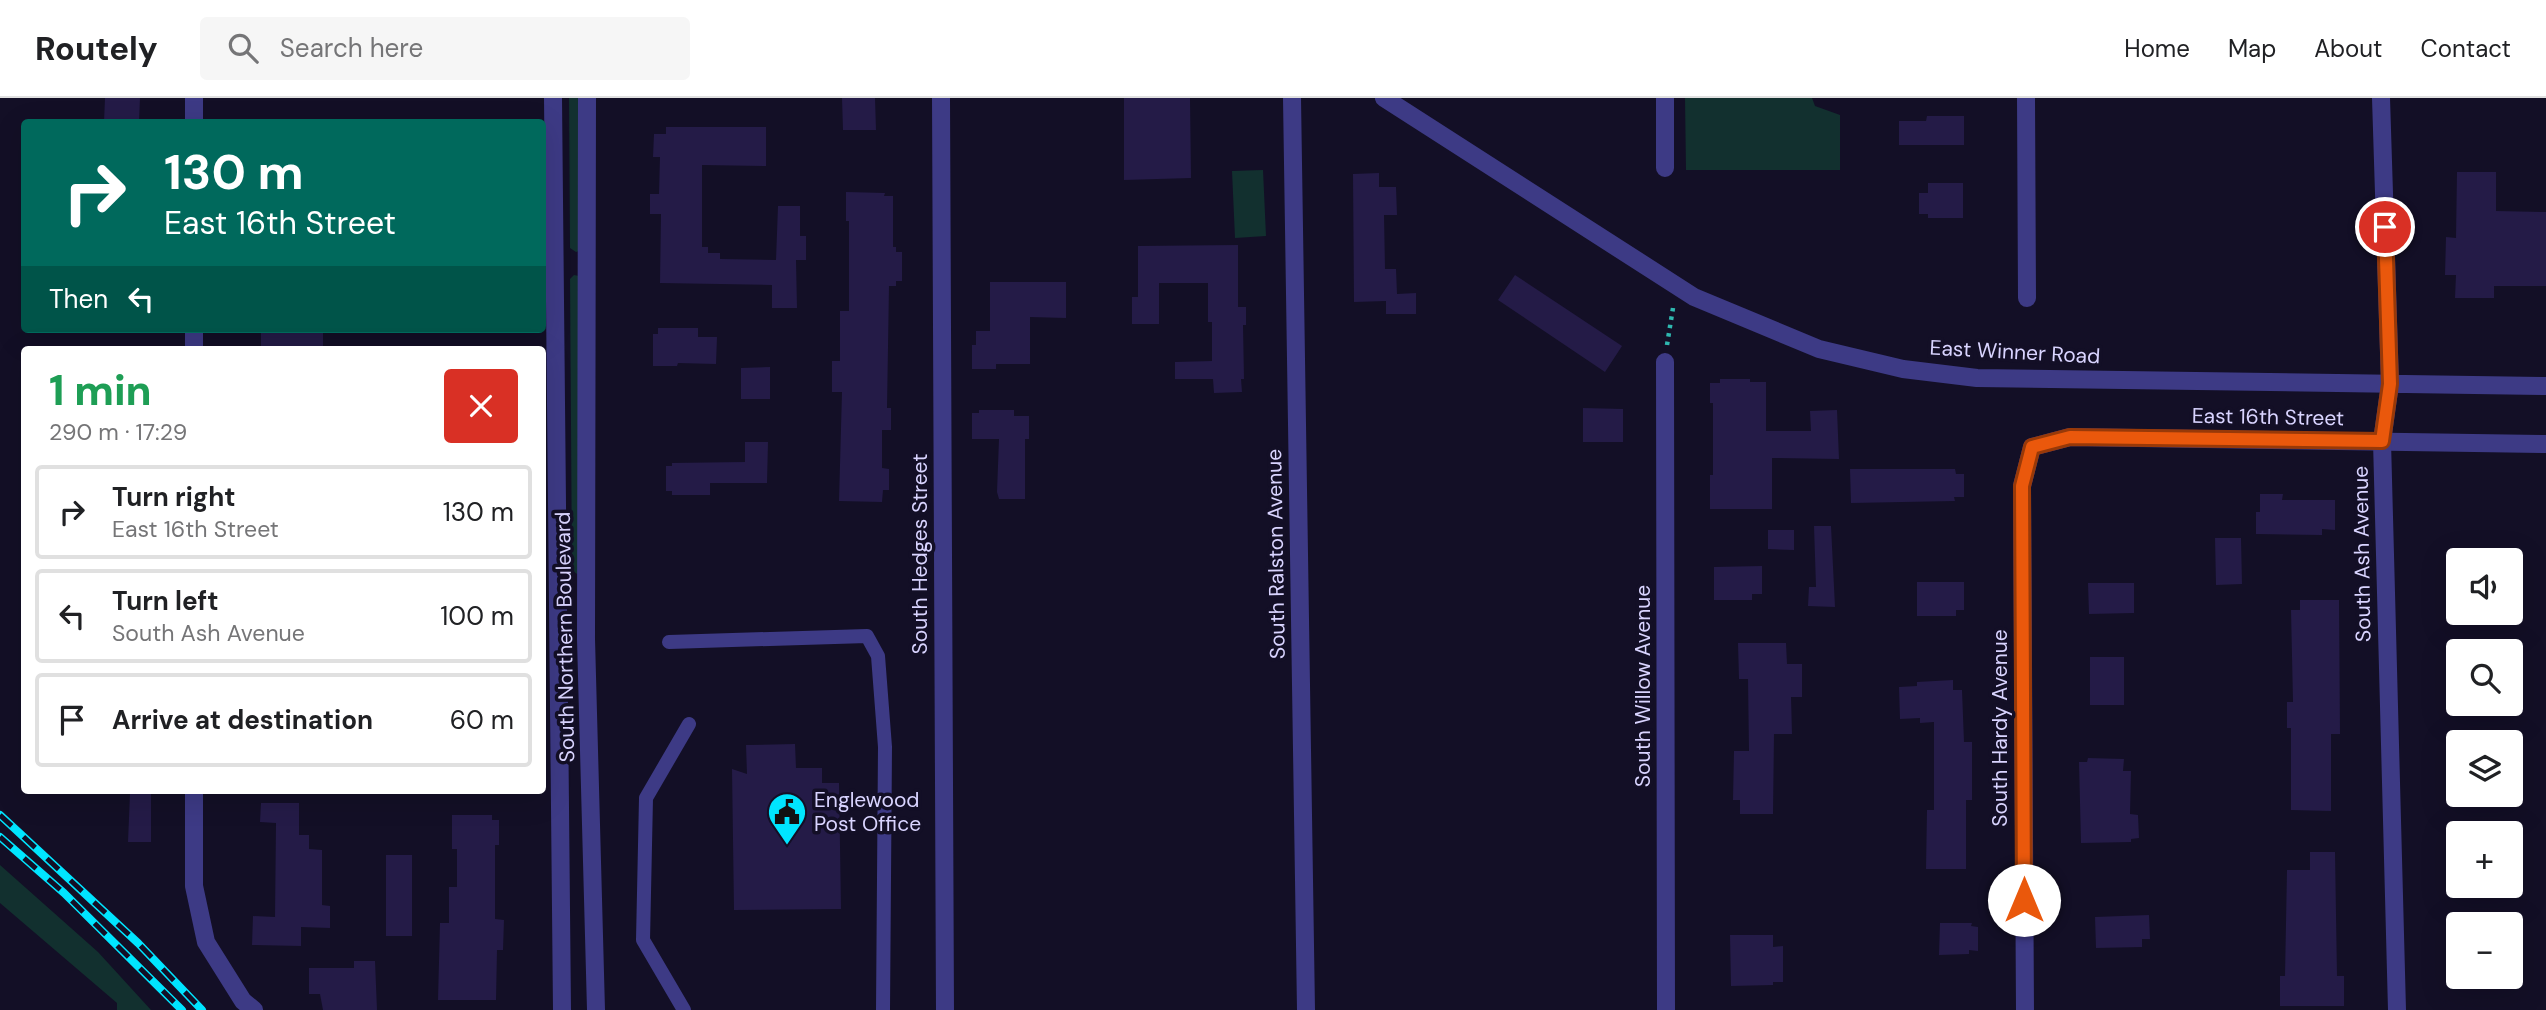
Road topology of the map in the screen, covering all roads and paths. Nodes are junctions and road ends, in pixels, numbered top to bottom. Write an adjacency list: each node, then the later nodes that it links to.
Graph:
1 (194, 98): 10 (street)
2 (553, 98): 13 (street, South Northern Boulevard)
3 (587, 98): 12 (street, South Northern Boulevard)
4 (941, 98): 31 (street, South Hedges Street)
5 (1292, 98): 32 (street, South Ralston Avenue)
6 (1384, 98): 18 (street, East Winner Road)
7 (1665, 98): 11 (street)
8 (2026, 98): 14 (street)
9 (2381, 98): 18 (street, South Ash Avenue)
10 (194, 119)
11 (1664, 168)
12 (587, 264): 13 (street); 28 (street, South Northern Boulevard)
13 (554, 265): 27 (street, South Northern Boulevard)
14 (2027, 298)
15 (1673, 308): 16 (path)
16 (1669, 324)
17 (1665, 362): 33 (street, South Willow Avenue)
18 (2390, 384): 19 (street, East Winner Road); 20 (street, South Ash Avenue)
19 (2546, 386)
20 (2382, 441): 21 (street, East 16th Street); 22 (street, East 16th Street); 35 (street, South Ash Avenue)
21 (2546, 444)
22 (2032, 447): 34 (street, South Hardy Avenue)
23 (669, 642): 30 (lane)
24 (689, 724): 29 (lane)
25 (194, 794): 26 (street)
26 (254, 1010)
27 (562, 1010)
28 (596, 1010)
29 (684, 1010)
30 (883, 1010)
31 (945, 1010)
32 (1306, 1010)
33 (1666, 1010)
34 (2025, 1010)
35 (2397, 1010)

